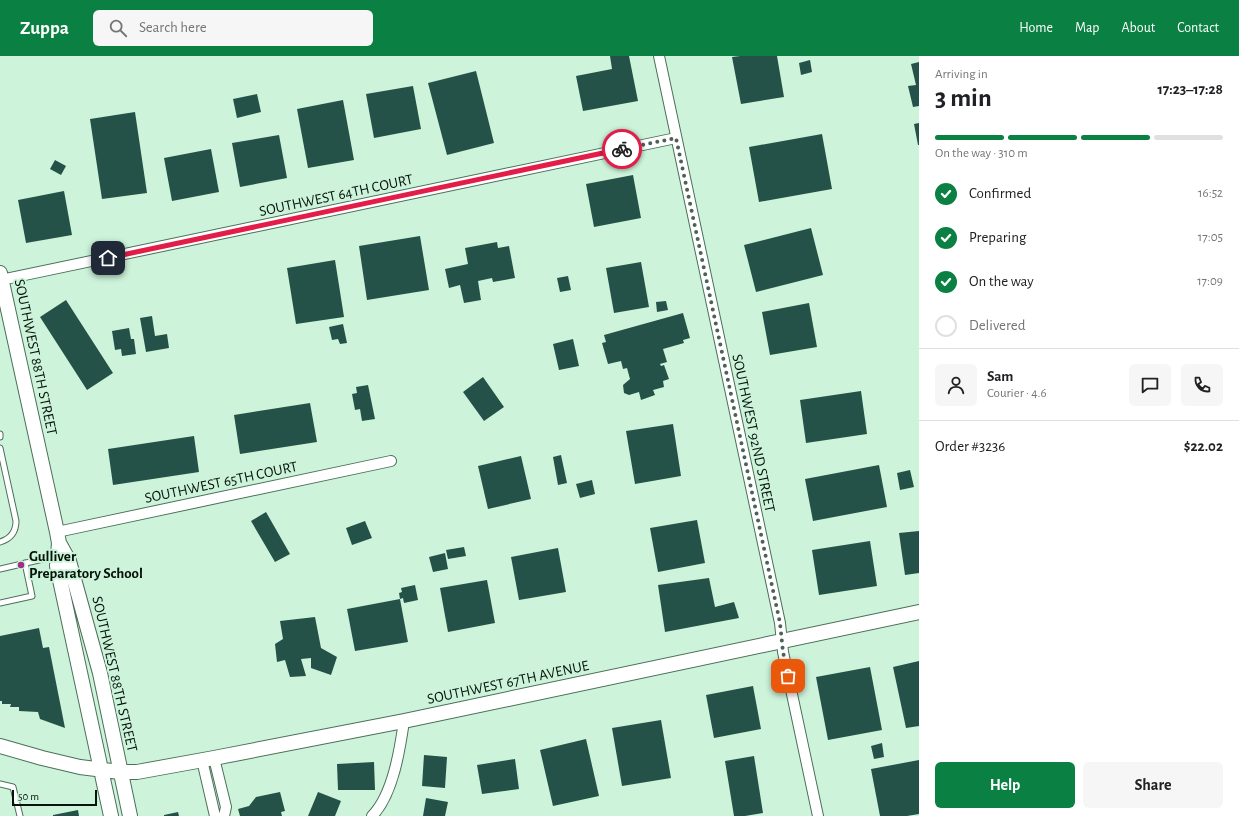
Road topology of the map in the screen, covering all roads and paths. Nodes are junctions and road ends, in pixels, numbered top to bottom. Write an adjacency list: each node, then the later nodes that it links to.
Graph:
1 (659, 56): 2 (street, SOUTHWEST 92ND STREET)
2 (676, 138): 3 (street, SOUTHWEST 64TH COURT); 12 (street, SOUTHWEST 92ND STREET)
3 (1, 282): 7 (main road, SOUTHWEST 88TH STREET)
4 (0, 448): 6 (lane)
5 (391, 461): 7 (street, SOUTHWEST 65TH COURT)
6 (0, 542)
7 (60, 546): 8 (lane); 16 (main road, SOUTHWEST 88TH STREET); 17 (main road, SOUTHWEST 88TH STREET)
8 (25, 563): 9 (lane); 10 (lane)
9 (0, 569)
10 (0, 603)
11 (919, 612): 12 (main road, SOUTHWEST 67TH AVENUE)
12 (782, 642): 13 (main road, SOUTHWEST 67TH AVENUE); 25 (street, SOUTHWEST 92ND STREET)
13 (404, 721): 15 (main road, SOUTHWEST 67TH AVENUE); 24 (street)
14 (0, 746): 16 (main road, SOUTHWEST 67TH AVENUE)
15 (208, 759): 17 (main road, SOUTHWEST 67TH AVENUE); 22 (street); 23 (street)
16 (102, 770): 17 (main road, SOUTHWEST 67TH AVENUE); 20 (main road, SOUTHWEST 88TH STREET)
17 (120, 772): 21 (main road, SOUTHWEST 88TH STREET)
18 (0, 784): 19 (lane)
19 (20, 816)
20 (111, 816)
21 (130, 816)
22 (215, 816)
23 (224, 816)
24 (372, 816)
25 (818, 816)

